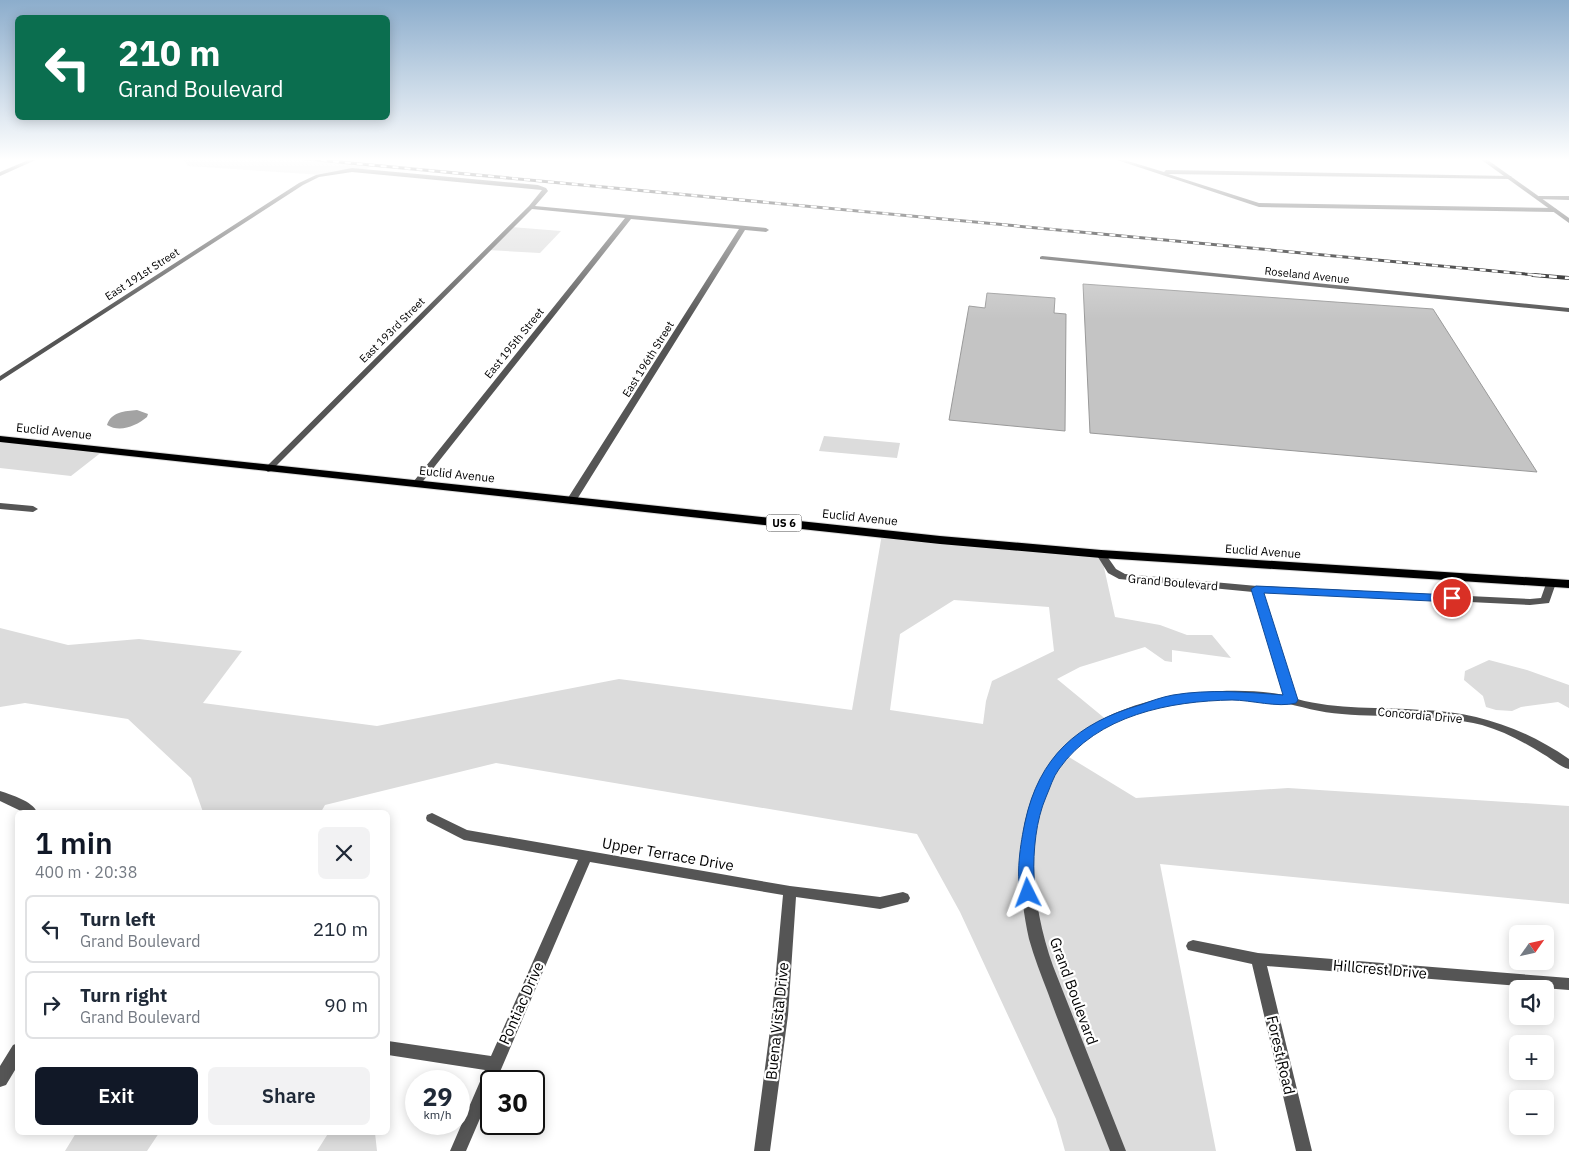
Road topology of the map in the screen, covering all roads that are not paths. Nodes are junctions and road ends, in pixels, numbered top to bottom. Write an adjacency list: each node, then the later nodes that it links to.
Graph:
1 (258, 212): 11 (street, East 191st Street)
2 (527, 212): 13 (street, East 193rd Street)
3 (578, 212): 5 (street)
4 (1556, 212): 6 (street)
5 (629, 217): 7 (street); 14 (street, East 195th Street)
6 (1569, 221)
7 (743, 228): 8 (street); 15 (street, East 196th Street)
8 (766, 230)
9 (1042, 258): 10 (street, Roseland Avenue)
10 (1569, 310)
11 (0, 379)
12 (0, 439): 13 (main road, Euclid Avenue / US 6)
13 (268, 469): 14 (main road, Euclid Avenue / US 6)
14 (417, 483): 15 (main road, Euclid Avenue / US 6)
15 (571, 500): 18 (main road, Euclid Avenue / US 6)
16 (0, 506): 17 (street)
17 (33, 509)
18 (1101, 554): 19 (main road, Euclid Avenue / US 6); 21 (street, Grand Boulevard)
19 (1551, 583): 20 (main road, Euclid Avenue / US 6); 21 (street, Grand Boulevard)
20 (1569, 584)
21 (1256, 589): 22 (street)
22 (1291, 700): 23 (street, Concordia Drive); 39 (street, Grand Boulevard)
23 (1569, 765)
24 (0, 796): 25 (street)
25 (29, 810)
26 (432, 818): 27 (street, Upper Terrace Drive)
27 (586, 856): 28 (street, Upper Terrace Drive); 35 (street, Pontiac Drive)
28 (790, 891): 29 (street, Upper Terrace Drive); 38 (street, Buena Vista Drive)
29 (902, 898)
30 (1193, 946): 31 (street, Hillcrest Drive)
31 (1258, 958): 32 (street, Hillcrest Drive); 40 (street, Forest Road)
32 (1569, 984)
33 (390, 1048): 35 (street)
34 (15, 1055): 36 (street)
35 (494, 1064): 37 (street, Pontiac Drive)
36 (0, 1080)
37 (458, 1151)
38 (762, 1151)
39 (1118, 1151)
40 (1304, 1151)

